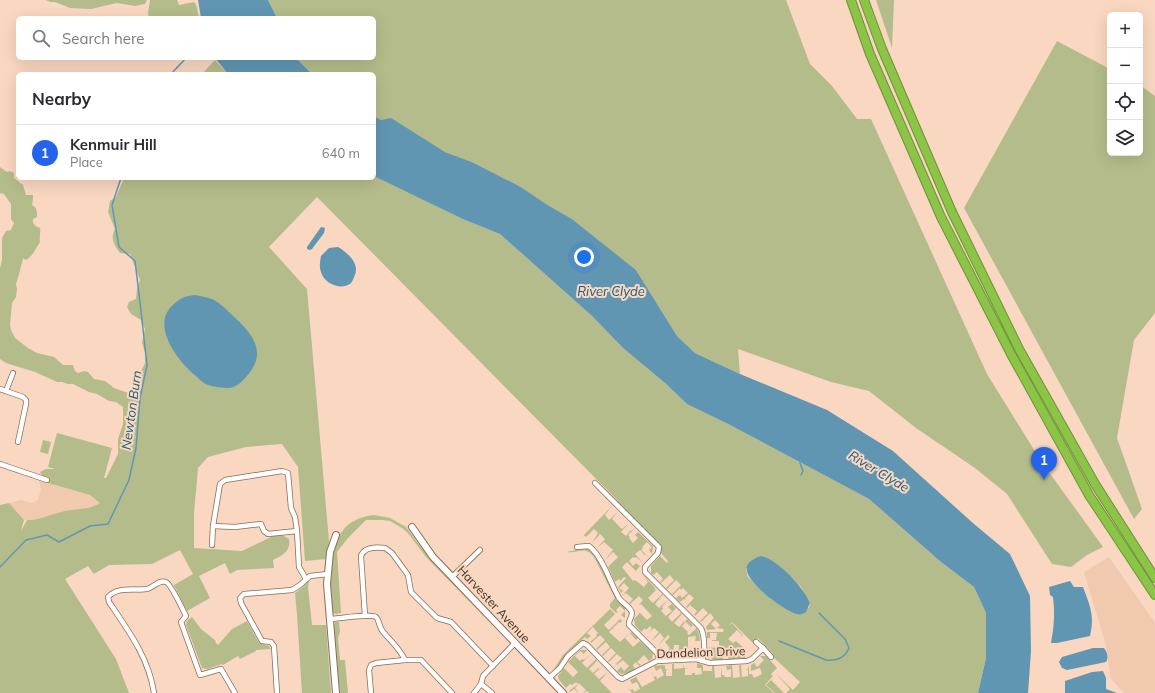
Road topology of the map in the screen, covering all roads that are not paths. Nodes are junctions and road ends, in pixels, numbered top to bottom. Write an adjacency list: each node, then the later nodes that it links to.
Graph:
1 (851, 0): 21 (highway)
2 (864, 0): 19 (highway)
3 (13, 373): 5 (street)
4 (0, 389): 5 (street)
5 (6, 391): 6 (street)
6 (18, 442)
7 (0, 464): 8 (street)
8 (47, 480)
9 (595, 483): 30 (street)
10 (214, 526): 12 (street); 12 (street); 14 (street)
11 (412, 527): 18 (street, Harvester Avenue)
12 (297, 531): 20 (street)
13 (336, 534): 17 (street)
14 (212, 545)
15 (577, 547): 29 (street)
16 (480, 550): 18 (street)
17 (328, 574): 20 (street); 23 (street)
18 (452, 577): 25 (street, Harvester Avenue)
19 (1155, 578)
20 (306, 579): 36 (street)
21 (1155, 595)
22 (365, 616): 23 (street); 28 (street); 31 (street)
23 (329, 619): 37 (street)
24 (756, 642): 26 (street, Dandelion Drive)
25 (515, 643): 31 (street); 32 (street, Harvester Avenue)
26 (763, 648): 27 (street, Dandelion Drive); 30 (street, Dandelion Drive)
27 (771, 657)
28 (405, 660): 38 (street); 39 (street)
29 (660, 661): 30 (street, Dandelion Drive); 32 (street, Dandelion Drive)
30 (702, 661)
31 (493, 666): 33 (street)
32 (549, 678): 42 (street, Harvester Avenue)
33 (482, 684): 40 (street); 41 (street)
34 (154, 693): 35 (street)
35 (235, 693)
36 (277, 693)
37 (336, 693)
38 (371, 693)
39 (452, 693)
40 (474, 693)
41 (492, 693)
42 (563, 693)

